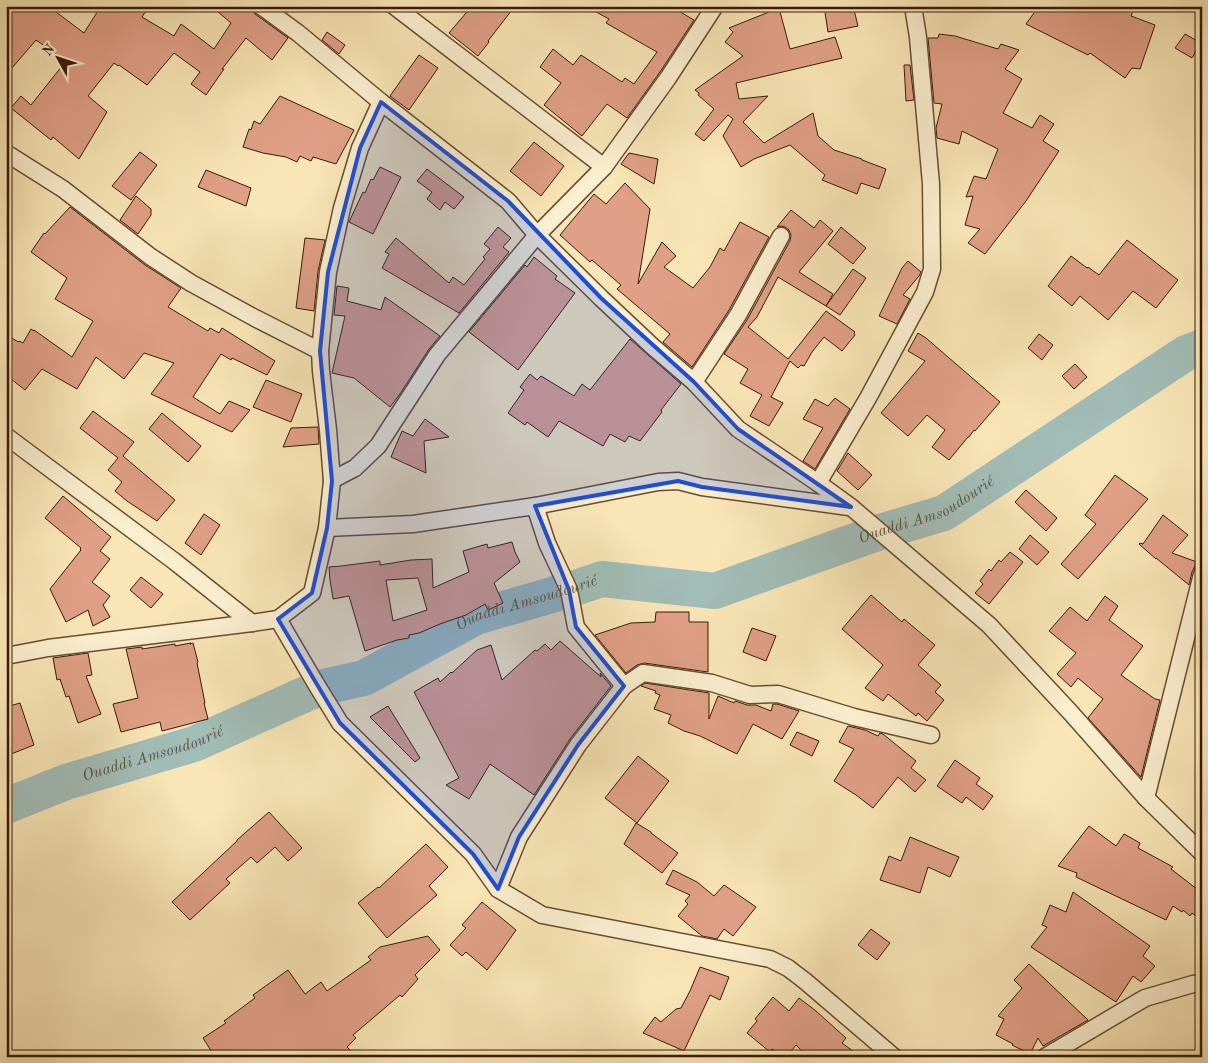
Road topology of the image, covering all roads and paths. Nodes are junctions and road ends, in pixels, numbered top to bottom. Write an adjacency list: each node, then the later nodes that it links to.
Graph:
1 (261, 6): 5 (street)
2 (394, 6): 7 (street)
3 (715, 6): 7 (street)
4 (912, 6): 14 (street)
5 (381, 102): 8 (street); 10 (street)
6 (6, 153): 10 (street)
7 (604, 167): 8 (street)
8 (537, 235): 11 (street); 13 (street)
9 (781, 236): 11 (street)
10 (320, 351): 13 (street)
11 (694, 382): 14 (street)
12 (6, 436): 20 (street)
13 (332, 480): 17 (street)
14 (818, 483): 16 (street)
15 (535, 506): 16 (street); 17 (street); 22 (street)
16 (851, 507): 24 (street)
17 (327, 528): 19 (street)
18 (1202, 574): 24 (street)
19 (278, 619): 20 (street); 26 (street)
20 (252, 623): 21 (street)
21 (6, 656)
22 (624, 686): 23 (street); 26 (street)
23 (931, 735)
24 (1146, 798): 25 (street)
25 (1202, 853)
26 (498, 889): 28 (street)
27 (1202, 983): 29 (street)
28 (894, 1057)
29 (1045, 1057)

